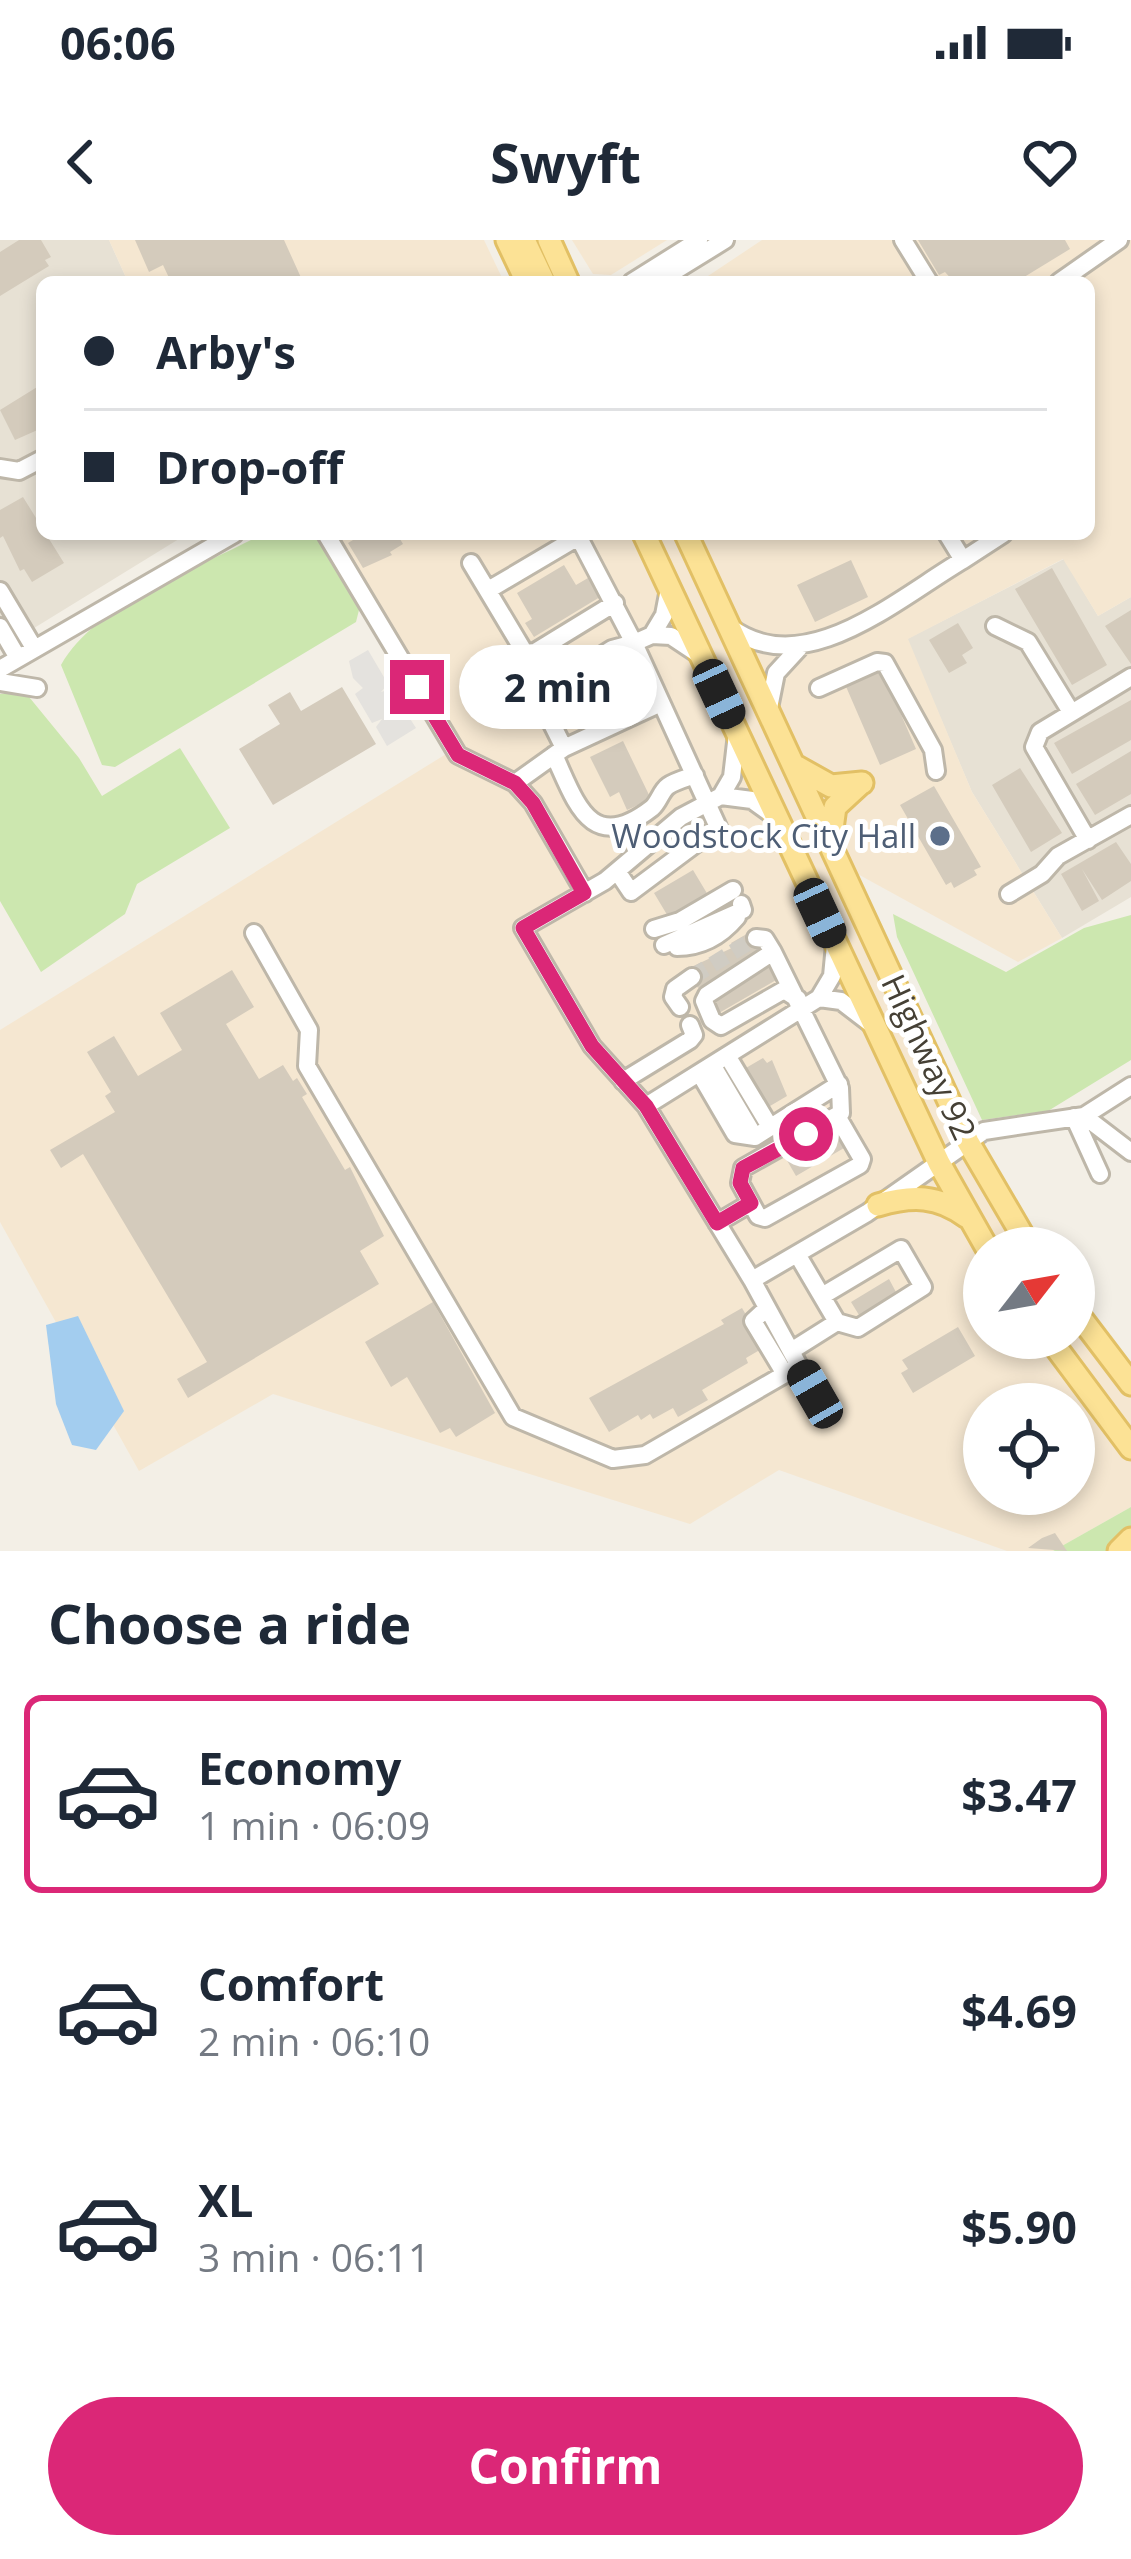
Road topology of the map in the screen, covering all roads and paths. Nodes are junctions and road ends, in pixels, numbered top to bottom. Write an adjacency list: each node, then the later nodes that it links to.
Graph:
1 (507, 240): 8 (main road)
2 (524, 240): 9 (main road)
3 (549, 240): 10 (main road)
4 (699, 240): 11 (street)
5 (725, 240): 12 (street)
6 (904, 240): 13 (street)
7 (1120, 240): 14 (street)
8 (524, 276)
9 (541, 276)
10 (566, 276)
11 (642, 276)
12 (667, 276)
13 (925, 276)
14 (1068, 276)
15 (36, 463): 16 (street)
16 (0, 468)
17 (222, 540): 37 (street)
18 (330, 540): 54 (street)
19 (571, 540): 28 (street)
20 (579, 540): 30 (street)
21 (647, 540): 27 (main road, Highway 92)
22 (689, 540): 33 (main road, Highway 92)
23 (950, 540): 25 (street)
24 (995, 540): 25 (street)
25 (963, 560): 36 (street)
26 (471, 563): 28 (street)
27 (669, 588): 34 (street); 38 (main road, Highway 92)
28 (490, 590): 30 (street)
29 (0, 591): 37 (street)
30 (615, 603): 35 (street)
31 (995, 626): 47 (street)
32 (0, 627): 37 (street)
33 (730, 627): 36 (street); 46 (main road, Highway 92)
34 (652, 635): 35 (street); 38 (street)
35 (634, 643): 41 (street); 48 (street)
36 (801, 646): 46 (street)
37 (26, 653): 39 (street)
38 (701, 656): 49 (main road, Highway 92)
39 (0, 669)
40 (1131, 677): 47 (street)
41 (652, 681): 45 (street); 48 (street)
42 (0, 682): 43 (street)
43 (37, 688)
44 (819, 688): 52 (street)
45 (662, 703): 50 (street); 53 (street)
46 (769, 709): 51 (main road, Highway 92)
47 (1071, 712): 58 (street)
48 (550, 719): 50 (street)
49 (737, 734): 55 (street); 57 (main road, Highway 92)
50 (559, 752): 53 (street); 54 (street)
51 (794, 764): 59 (main road, Highway 92); 59 (main road)
52 (936, 771)
53 (695, 775): 55 (street)
54 (515, 783): 61 (street)
55 (714, 800): 57 (street); 60 (street); 60 (street)
56 (1131, 815): 58 (street)
57 (776, 817): 67 (main road, Highway 92)
58 (1088, 840): 62 (street)
59 (830, 844): 83 (main road, Highway 92)
60 (617, 872): 61 (street)
61 (584, 893): 75 (street)
62 (1010, 894)
63 (738, 900): 65 (street)
64 (254, 933): 99 (street)
65 (659, 937)
66 (756, 938): 68 (street)
67 (835, 944): 70 (street); 73 (main road, Highway 92)
68 (773, 952): 70 (street); 70 (street)
69 (692, 977): 71 (street)
70 (807, 1002): 73 (street); 74 (street); 76 (street)
71 (680, 1007)
72 (689, 1024): 75 (street)
73 (873, 1025): 85 (main road, Highway 92)
74 (716, 1064): 76 (street); 78 (street)
75 (623, 1081): 78 (street)
76 (838, 1084): 79 (street)
77 (1131, 1087): 80 (street)
78 (646, 1106): 90 (street)
79 (837, 1116): 87 (street); 87 (street)
80 (1079, 1116): 82 (street); 83 (street); 86 (street)
81 (1131, 1124): 82 (street)
82 (1114, 1134): 84 (street)
83 (968, 1142): 85 (street); 92 (main road, Highway 92)
84 (1131, 1152)
85 (939, 1163): 88 (street); 89 (main road, Highway 92)
86 (1100, 1174)
87 (751, 1203): 90 (street)
88 (878, 1205): 89 (main road); 93 (street)
89 (968, 1218): 91 (main road, Highway 92)
90 (717, 1223): 94 (street)
91 (974, 1227)
92 (1018, 1227)
93 (797, 1253): 94 (street); 95 (street)
94 (752, 1280): 99 (street)
95 (822, 1296): 96 (street); 96 (street)
96 (838, 1322): 99 (street)
97 (1095, 1337): 100 (main road)
98 (1065, 1359): 102 (main road)
99 (791, 1364): 101 (street)
100 (1131, 1384)
101 (815, 1394)
102 (1131, 1448)
103 (1131, 1539): 104 (main road)
104 (1119, 1551)

